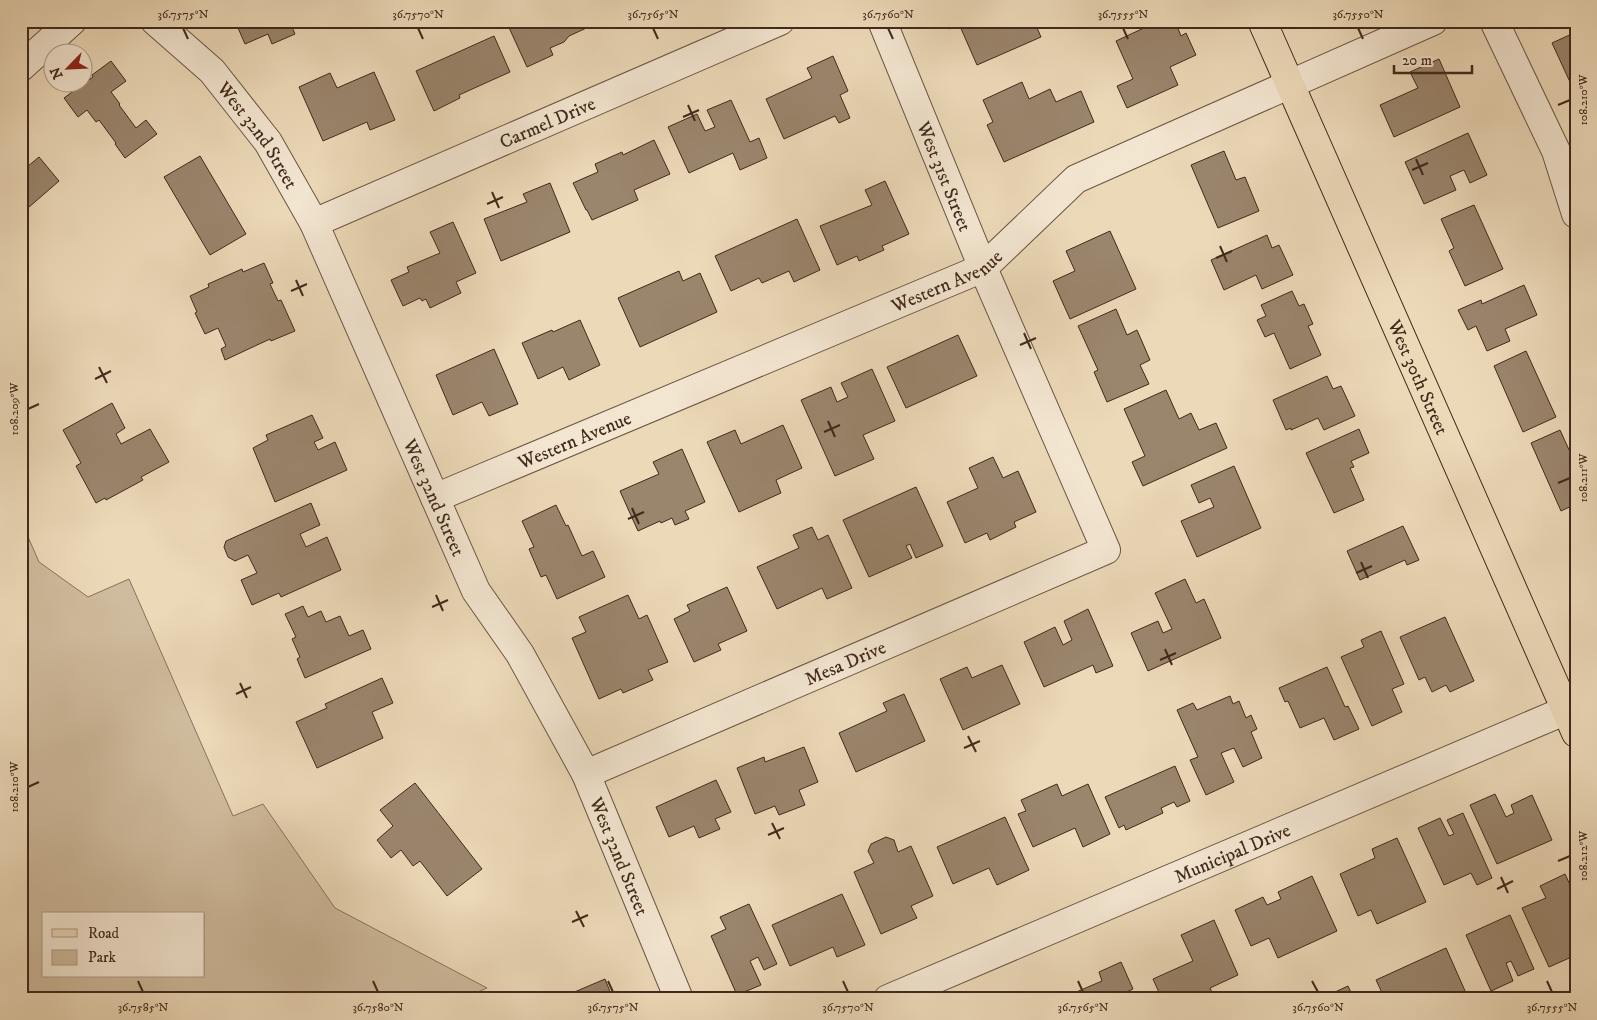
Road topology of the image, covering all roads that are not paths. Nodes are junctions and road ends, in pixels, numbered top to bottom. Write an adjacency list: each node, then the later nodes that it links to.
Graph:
1 (72, 21): 8 (street)
2 (155, 21): 11 (street, West 32nd Street)
3 (780, 21): 11 (street, Carmel Drive)
4 (882, 21): 12 (street, West 31st Street)
5 (1262, 21): 9 (main road, West 30th Street)
6 (1433, 21): 9 (street, Western Avenue)
7 (1494, 21): 10 (street)
8 (21, 67)
9 (1290, 84): 12 (street, Western Avenue); 15 (main road, West 30th Street)
10 (1576, 214)
11 (314, 223): 13 (street, West 32nd Street)
12 (983, 268): 13 (street, Western Avenue); 14 (street, West 31st Street)
13 (435, 498): 16 (street, West 32nd Street)
14 (1106, 550): 16 (street, Mesa Drive)
15 (1572, 716): 18 (street, Municipal Drive)
16 (586, 774): 17 (street, West 32nd Street)
17 (679, 999)
18 (888, 999)

